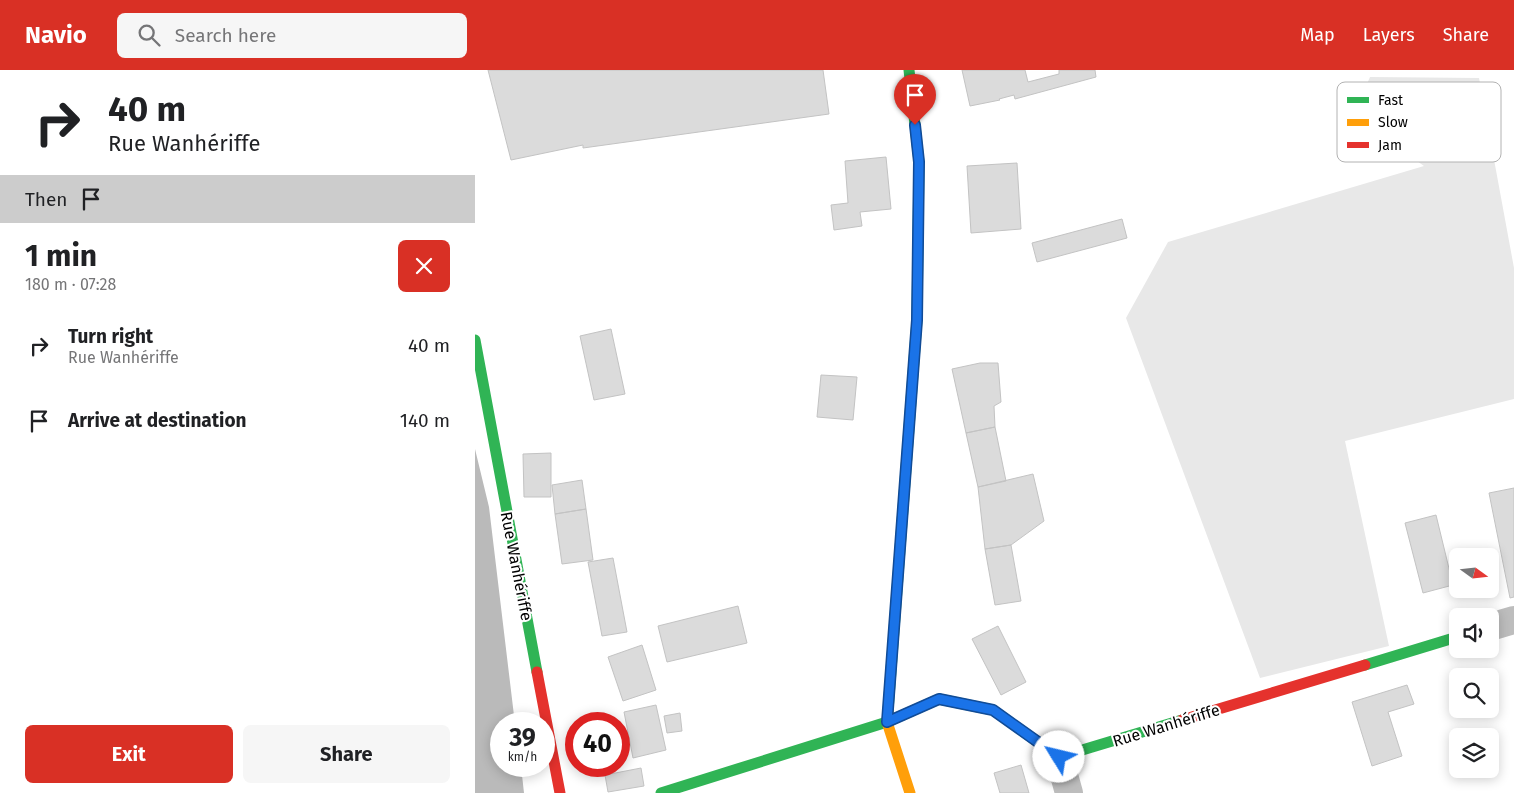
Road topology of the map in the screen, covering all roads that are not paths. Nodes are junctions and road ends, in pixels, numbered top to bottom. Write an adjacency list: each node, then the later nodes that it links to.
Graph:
1 (909, 70): 6 (street)
2 (475, 340): 8 (street, Rue Wanhériffe)
3 (1514, 620): 4 (street)
4 (1499, 625)
5 (1449, 639): 7 (street, Rue Wanhériffe)
6 (887, 722): 7 (street); 9 (street); 10 (street)
7 (1059, 757): 11 (street)
8 (559, 793)
9 (661, 793)
10 (909, 793)
11 (1069, 793)

